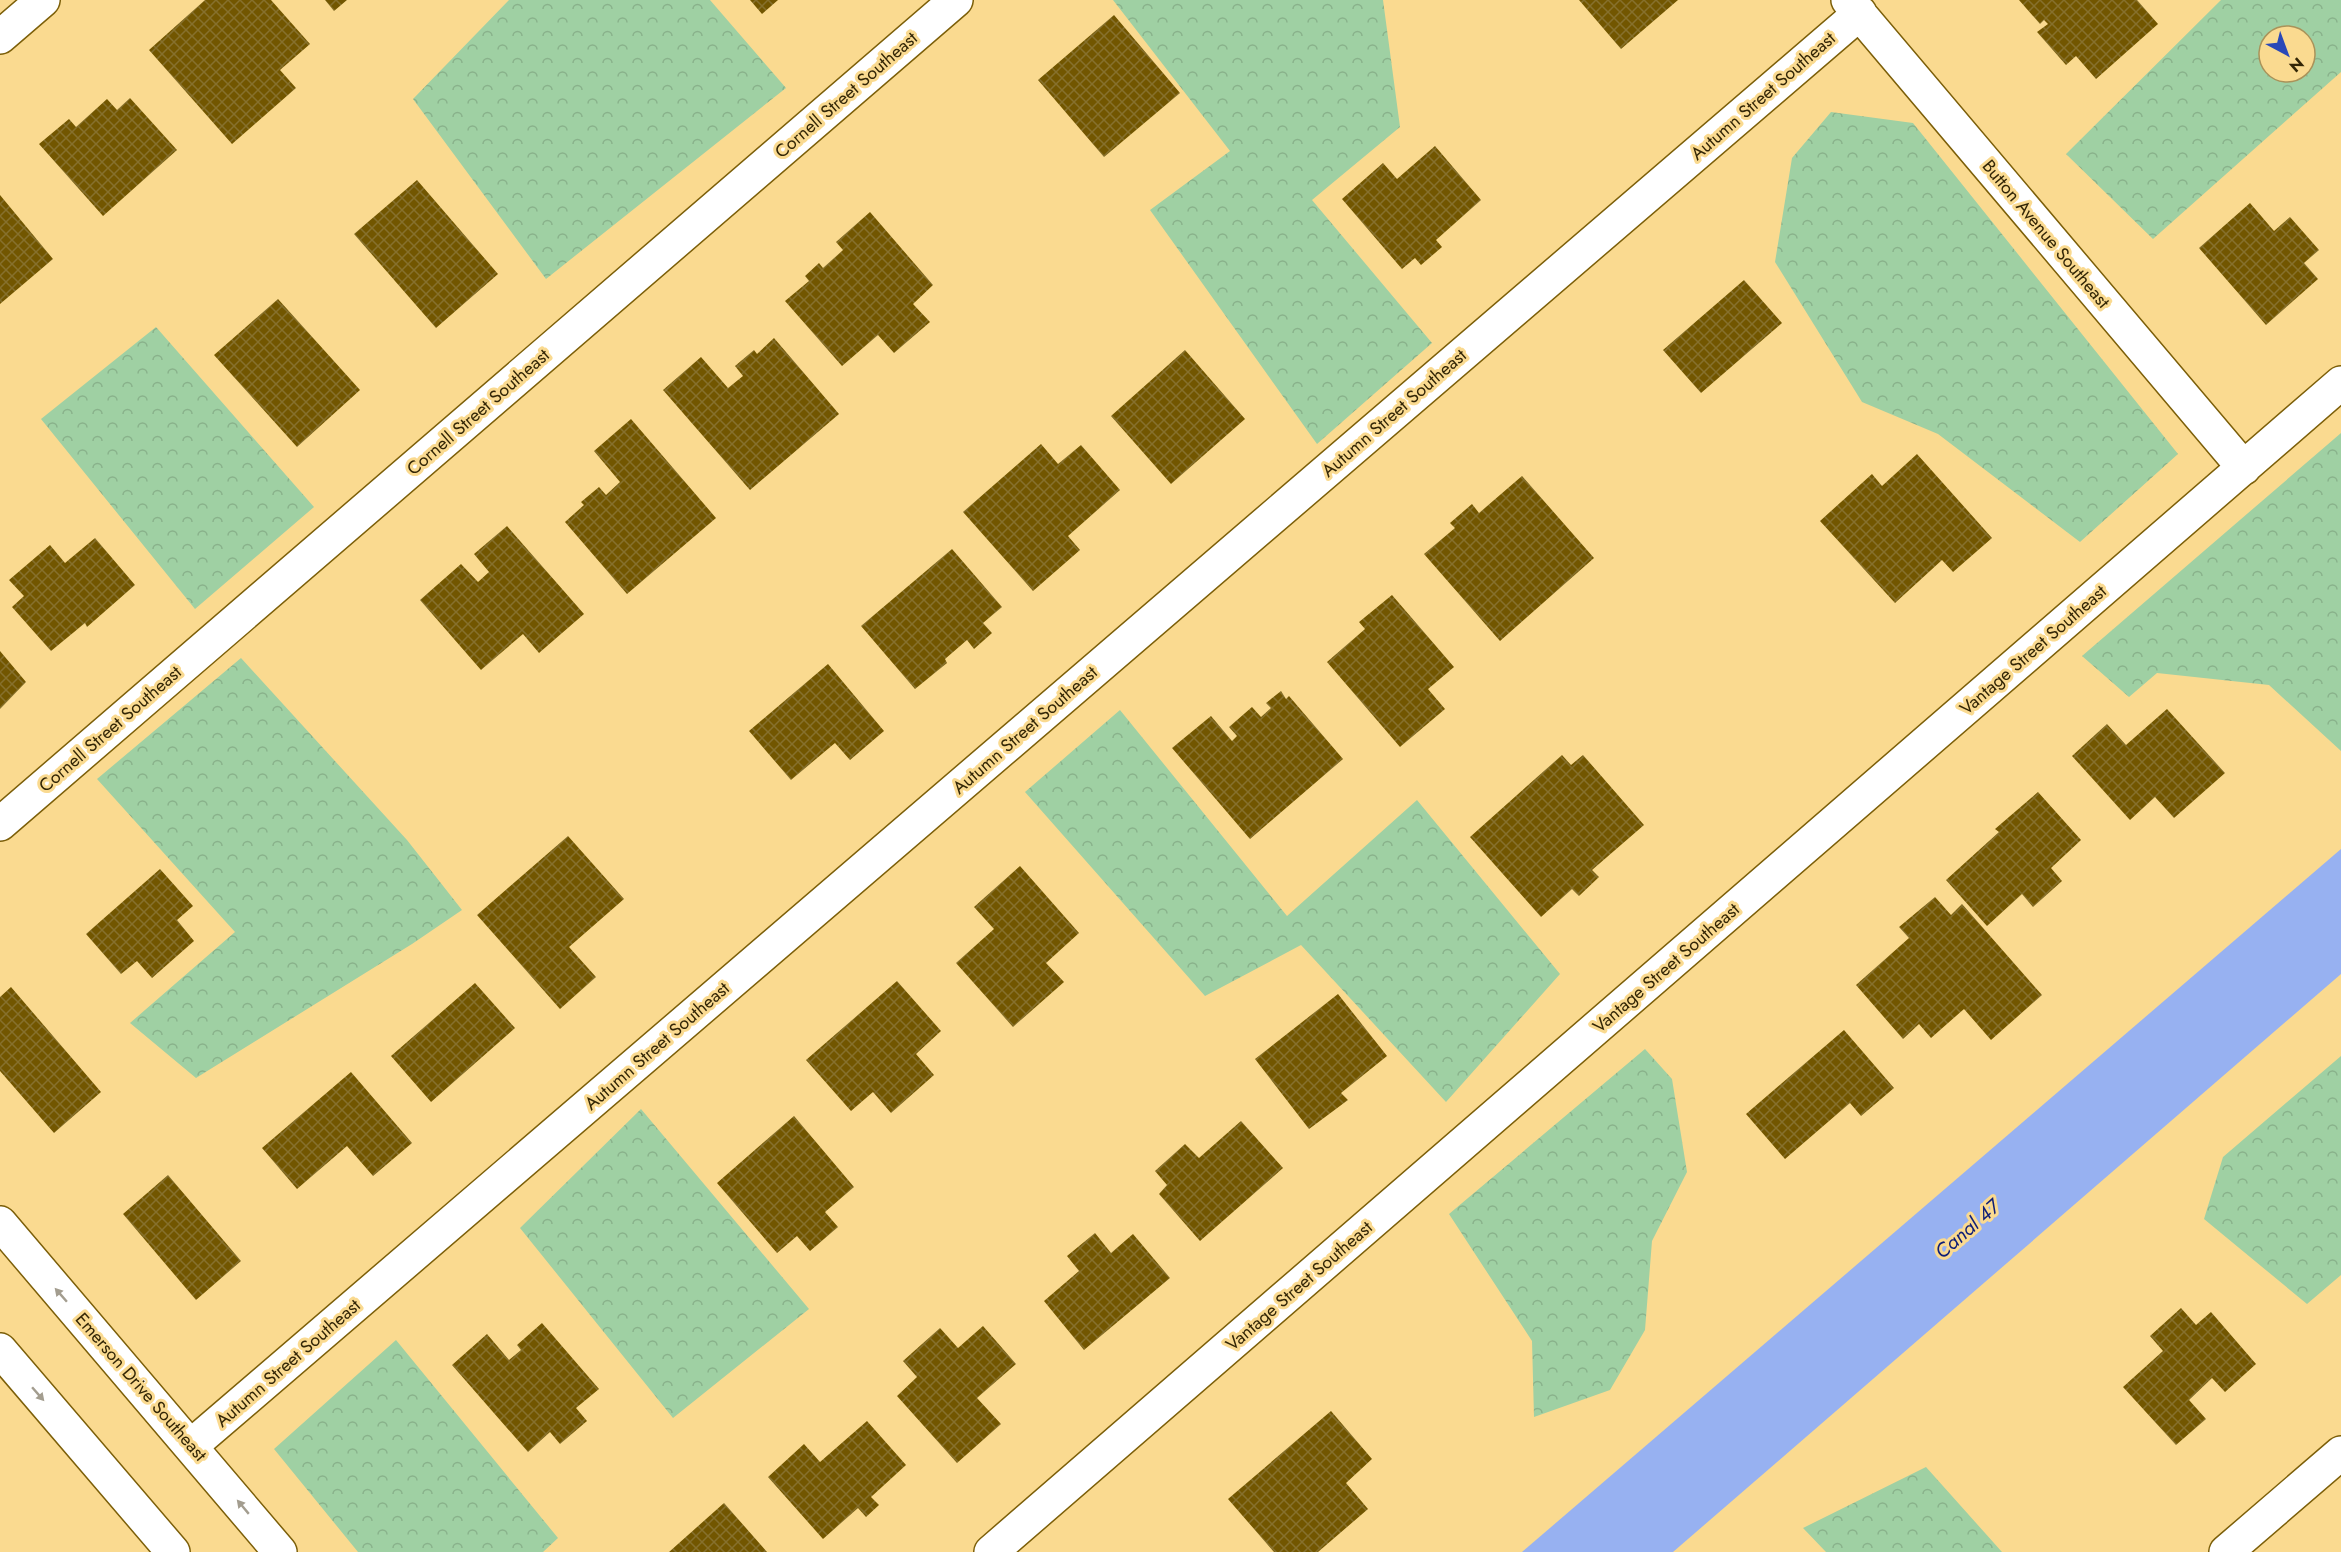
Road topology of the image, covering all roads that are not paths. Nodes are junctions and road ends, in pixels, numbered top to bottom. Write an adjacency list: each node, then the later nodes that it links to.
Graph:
1 (43, 0): 4 (street)
2 (956, 0): 7 (street, Cornell Street Southeast)
3 (1854, 7): 6 (street, Button Avenue Southeast); 10 (street, Autumn Street Southeast)
4 (0, 37)
5 (2341, 383): 6 (street, Vantage Street Southeast)
6 (2244, 468): 14 (street, Vantage Street Southeast)
7 (0, 824)
8 (0, 1224): 10 (street, Emerson Drive Southeast, one-way to 8)
9 (0, 1350): 12 (street, one-way to 12)
10 (191, 1446): 13 (street, Emerson Drive Southeast, one-way to 10)
11 (2341, 1453): 15 (street)
12 (173, 1552)
13 (280, 1552)
14 (991, 1552)
15 (2226, 1552)

